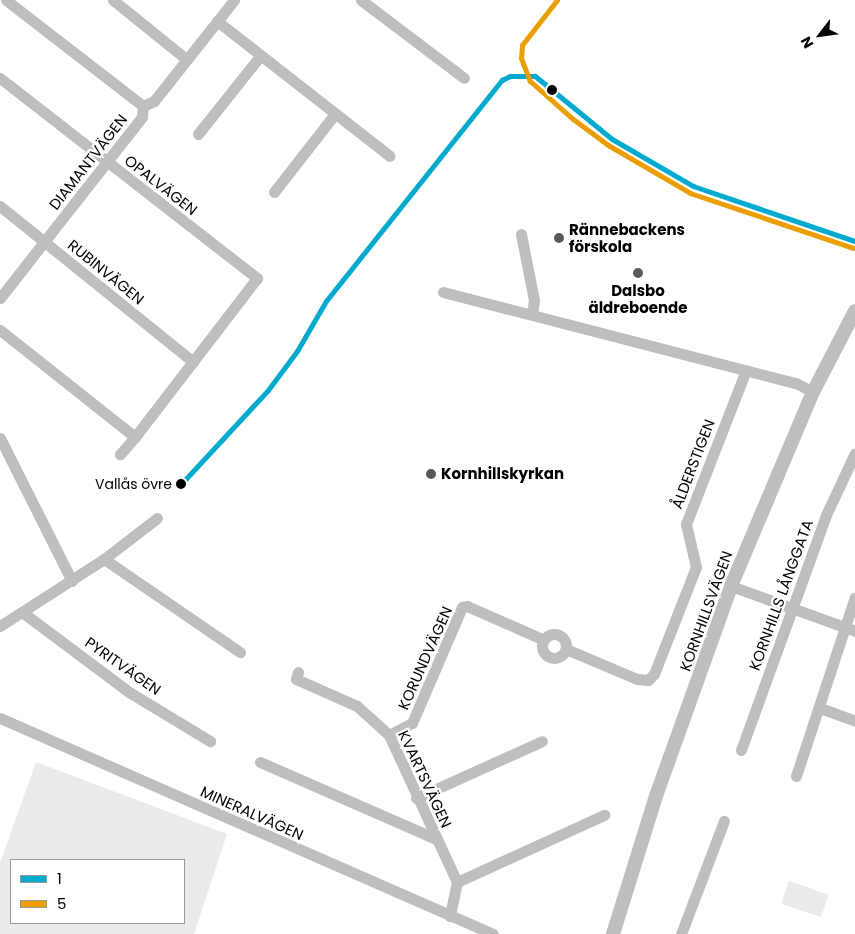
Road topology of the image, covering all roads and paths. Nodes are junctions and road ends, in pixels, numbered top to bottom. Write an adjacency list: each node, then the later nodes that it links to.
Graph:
1 (6, 0): 10 (street)
2 (113, 0): 7 (street)
3 (234, 0): 5 (street, DIAMANTVÄGEN)
4 (361, 0): 9 (street)
5 (217, 21): 6 (street); 7 (street, DIAMANTVÄGEN)
6 (260, 56): 11 (street); 12 (street)
7 (186, 59): 10 (street, DIAMANTVÄGEN)
8 (0, 78): 14 (street, OPALVÄGEN)
9 (464, 78)
10 (143, 106): 14 (street, DIAMANTVÄGEN)
11 (334, 114): 13 (street); 15 (street)
12 (198, 134)
13 (390, 156)
14 (106, 162): 18 (street, DIAMANTVÄGEN); 24 (street, OPALVÄGEN)
15 (274, 192)
16 (0, 206): 18 (street, RUBINVÄGEN)
17 (521, 234): 22 (street)
18 (45, 242): 20 (street, DIAMANTVÄGEN); 24 (street, RUBINVÄGEN)
19 (444, 292): 22 (street)
20 (0, 298)
21 (855, 311): 26 (street, KORNHILLSVÄGEN)
22 (532, 314): 25 (street)
23 (0, 330): 27 (street)
24 (193, 362): 27 (street)
25 (746, 370): 26 (street); 44 (street, ÅLDERSTIGEN)
26 (813, 392): 34 (street, KORNHILLSVÄGEN)
27 (135, 437): 30 (street)
28 (0, 438): 33 (street)
29 (855, 453): 36 (street, KORNHILLS LÅNGGATA)
30 (120, 454)
31 (157, 518): 32 (street)
32 (104, 559): 33 (street); 42 (street)
33 (72, 581): 37 (street)
34 (731, 586): 36 (street); 61 (street, KORNHILLSVÄGEN)
35 (855, 597): 39 (street)
36 (793, 607): 39 (street); 51 (street, KORNHILLS LÅNGGATA)
37 (22, 612): 38 (street); 49 (street, PYRITVÄGEN)
38 (0, 626)
39 (850, 630): 45 (street)
40 (544, 640): 41 (street, KORUNDVÄGEN); 41 (street); 48 (street, KORUNDVÄGEN)
41 (566, 649): 44 (street, KORUNDVÄGEN)
42 (240, 652)
43 (298, 672): 48 (street, KVARTSVÄGEN)
44 (648, 680)
45 (820, 708): 47 (street); 53 (street)
46 (0, 718): 59 (street, MINERALVÄGEN)
47 (855, 721)
48 (390, 734): 54 (street, KVARTSVÄGEN)
49 (210, 741)
50 (542, 741): 54 (street)
51 (741, 750)
52 (260, 762): 57 (street)
53 (796, 776)
54 (416, 798): 57 (street, KVARTSVÄGEN)
55 (604, 814): 58 (street)
56 (724, 821): 62 (street)
57 (436, 838): 58 (street, KVARTSVÄGEN)
58 (457, 882): 59 (street)
59 (450, 916): 60 (street, MINERALVÄGEN)
60 (493, 934)
61 (613, 934)
62 (681, 934)

